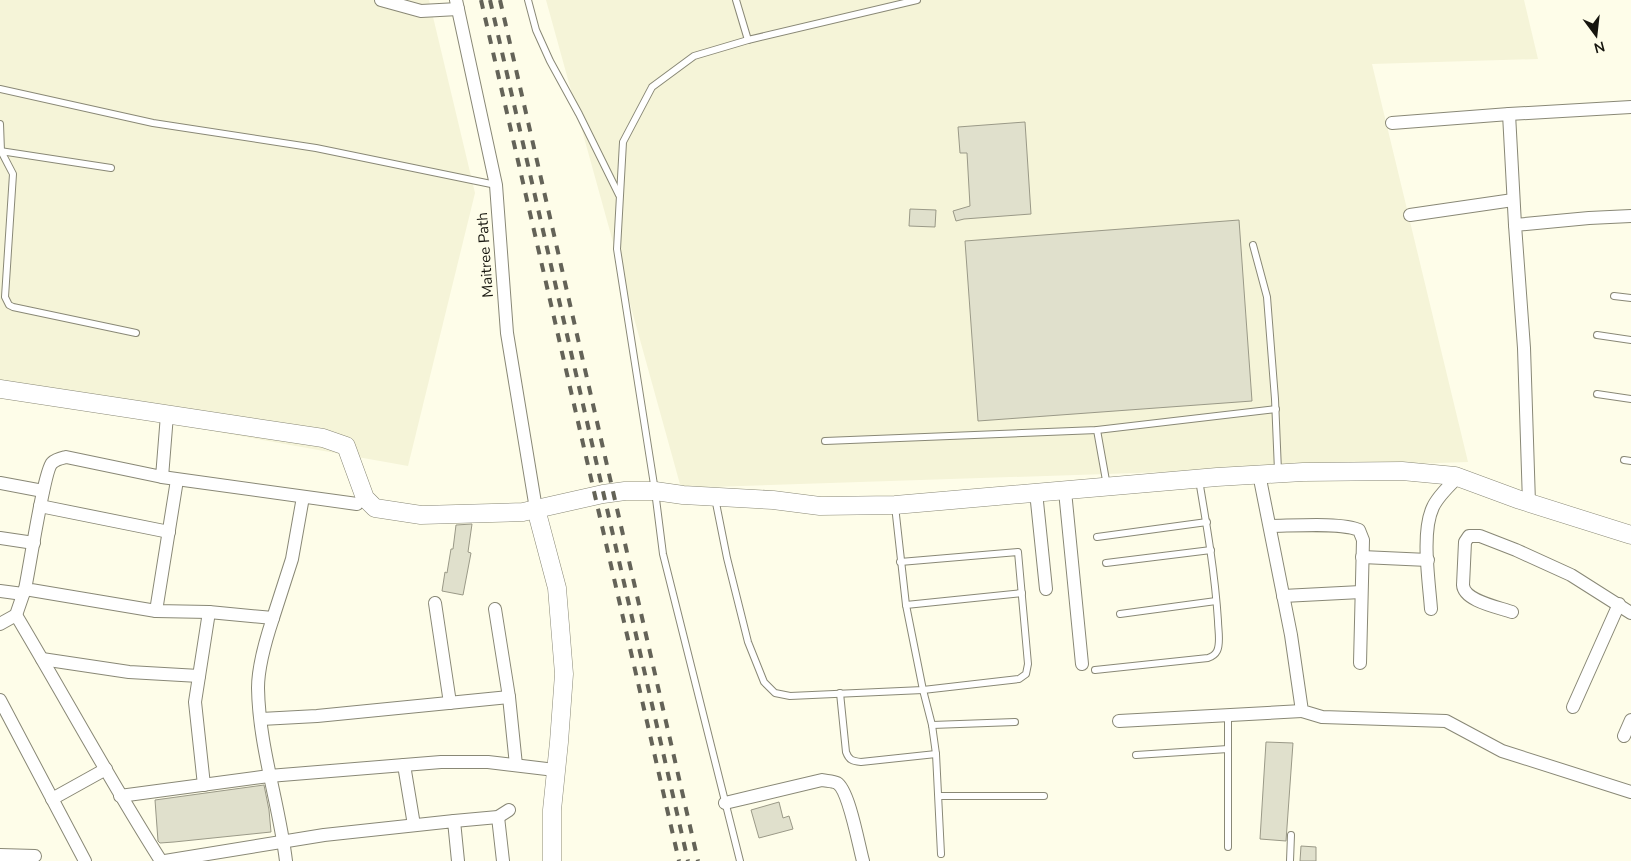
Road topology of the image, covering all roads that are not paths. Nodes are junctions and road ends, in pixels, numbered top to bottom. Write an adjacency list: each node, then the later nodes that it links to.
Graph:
1 (381, 0): 5 (street)
2 (528, 0): 15 (lane)
3 (736, 0): 6 (lane)
4 (917, 0): 6 (lane)
5 (457, 4): 14 (street, Maitree Path)
6 (748, 40): 15 (lane)
7 (0, 89): 14 (lane)
8 (1631, 107): 9 (street)
9 (1509, 114): 10 (street); 16 (street)
10 (1392, 123)
11 (0, 124): 12 (lane)
12 (1, 151): 13 (lane); 23 (lane)
13 (111, 168)
14 (496, 185): 53 (street, Maitree Path)
15 (620, 197): 44 (lane)
16 (1513, 200): 17 (street); 19 (street)
17 (1410, 215)
18 (1631, 216): 19 (street)
19 (1515, 225): 49 (street)
20 (1253, 245): 29 (lane)
21 (1614, 296): 22 (lane)
22 (1631, 298)
23 (136, 333)
24 (1597, 335): 25 (lane)
25 (1631, 340)
26 (0, 389): 30 (street)
27 (1597, 394): 28 (lane)
28 (1631, 399)
29 (1276, 408): 31 (lane); 35 (lane)
30 (168, 415): 37 (street); 53 (street)
31 (1097, 430): 32 (lane); 42 (lane)
32 (824, 441)
33 (1624, 460): 34 (lane)
34 (1631, 461)
35 (1278, 473): 36 (street); 38 (street)
36 (1259, 474): 39 (street); 55 (street)
37 (162, 477): 40 (street); 43 (street)
38 (1458, 477): 49 (street); 63 (street)
39 (1199, 479): 42 (street); 54 (lane)
40 (177, 480): 47 (street); 56 (street)
41 (0, 483): 43 (street)
42 (1107, 487): 45 (street)
43 (43, 491): 52 (street)
44 (655, 491): 48 (street); 53 (street); 119 (lane)
45 (1065, 491): 46 (street); 88 (street)
46 (1036, 492): 51 (street); 66 (street)
47 (303, 497): 50 (street); 84 (street)
48 (714, 497): 51 (street); 92 (lane)
49 (1529, 503): 57 (street)
50 (358, 504)
51 (895, 505): 64 (lane)
52 (40, 506): 56 (street); 60 (street)
53 (536, 509): 111 (street)
54 (1207, 522): 58 (lane); 61 (lane)
55 (1270, 526): 62 (street); 71 (street)
56 (169, 532): 78 (street)
57 (1631, 535)
58 (1097, 537)
59 (0, 538): 60 (street)
60 (34, 542): 68 (street)
61 (1211, 550): 65 (lane); 72 (lane)
62 (1362, 557): 63 (street); 69 (street)
63 (1428, 560): 77 (street)
64 (900, 562): 70 (lane); 75 (lane)
65 (1106, 563)
66 (1046, 589)
67 (0, 591): 68 (street)
68 (24, 592): 78 (street); 83 (street)
69 (1361, 592): 71 (street); 87 (street)
70 (1022, 593): 75 (lane); 91 (lane)
71 (1283, 596): 97 (street)
72 (1216, 601): 82 (lane); 89 (lane)
73 (435, 603): 95 (street)
74 (1619, 604): 80 (street); 81 (street); 96 (street)
75 (906, 605): 91 (lane)
76 (495, 609): 93 (street)
77 (1431, 609)
78 (156, 611): 79 (street)
79 (209, 612): 84 (street); 90 (street)
80 (1512, 612)
81 (1631, 613)
82 (1120, 614)
83 (16, 615): 85 (street); 86 (street)
84 (273, 618): 99 (street)
85 (0, 624)
86 (42, 659): 90 (street); 110 (street)
87 (1360, 663)
88 (1082, 664)
89 (1095, 670)
90 (198, 676): 113 (street)
91 (923, 690): 92 (lane); 103 (lane)
92 (840, 693): 106 (lane)
93 (509, 697): 95 (street); 109 (street)
94 (0, 700): 118 (street)
95 (450, 703): 99 (street)
96 (1574, 707)
97 (1302, 711): 98 (street); 114 (street)
98 (1228, 715): 101 (street); 105 (lane)
99 (261, 719): 112 (street)
100 (1631, 720): 104 (street)
101 (1119, 721)
102 (1015, 722): 103 (lane)
103 (932, 725): 106 (lane)
104 (1624, 736)
105 (1228, 750): 107 (lane); 124 (lane)
106 (936, 754): 116 (lane)
107 (1136, 755)
108 (404, 765): 109 (street); 112 (street); 121 (street)
109 (516, 765): 111 (street)
110 (106, 769): 115 (street); 118 (street)
111 (555, 770): 133 (street)
112 (269, 776): 113 (street); 123 (street)
113 (204, 785): 115 (street)
114 (1631, 792)
115 (120, 796): 129 (street)
116 (939, 796): 117 (lane); 125 (lane)
117 (1044, 796)
118 (52, 799): 128 (street)
119 (725, 803): 134 (lane); 135 (street)
120 (454, 821): 121 (street); 131 (street); 132 (street)
121 (414, 825): 123 (street)
122 (1291, 835): 136 (lane)
123 (284, 841): 129 (street); 130 (street)
124 (1228, 847)
125 (941, 854)
126 (0, 855): 127 (street)
127 (35, 856)
128 (85, 861)
129 (163, 861)
130 (286, 861)
131 (458, 861)
132 (503, 861)
133 (552, 861)
134 (740, 861)
135 (863, 861)
136 (1290, 861)

